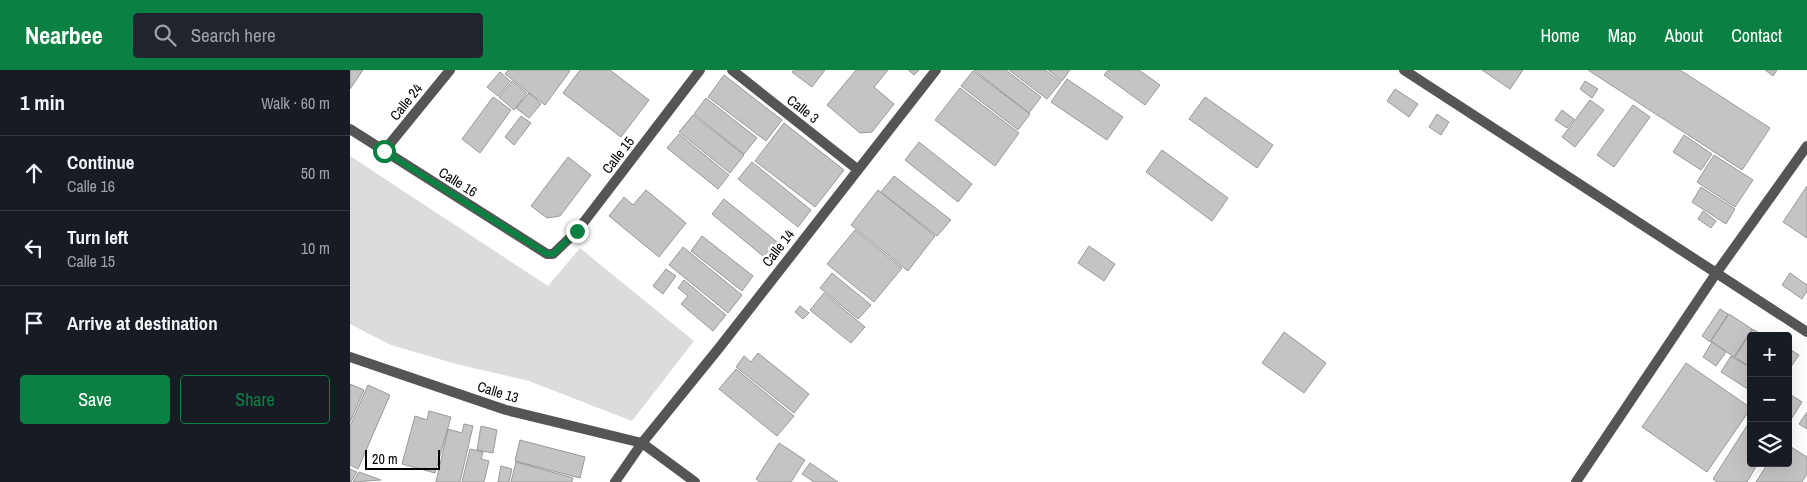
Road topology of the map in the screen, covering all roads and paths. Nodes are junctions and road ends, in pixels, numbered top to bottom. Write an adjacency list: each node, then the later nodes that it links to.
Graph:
1 (450, 70): 8 (street, Calle 24)
2 (700, 70): 10 (street, Calle 15)
3 (732, 70): 9 (street, Calle 3)
4 (936, 70): 9 (street, Calle 14)
5 (1404, 70): 11 (street)
6 (350, 129): 8 (street, Calle 16)
7 (1807, 146): 11 (street)
8 (384, 151): 10 (street, Calle 16)
9 (857, 169): 14 (street, Calle 14)
10 (553, 254)
11 (1717, 272): 12 (street); 17 (street)
12 (1807, 332)
13 (350, 356): 14 (street, Calle 13)
14 (642, 443): 15 (street, Calle 14); 16 (street)
15 (615, 482)
16 (695, 482)
17 (1576, 482)

